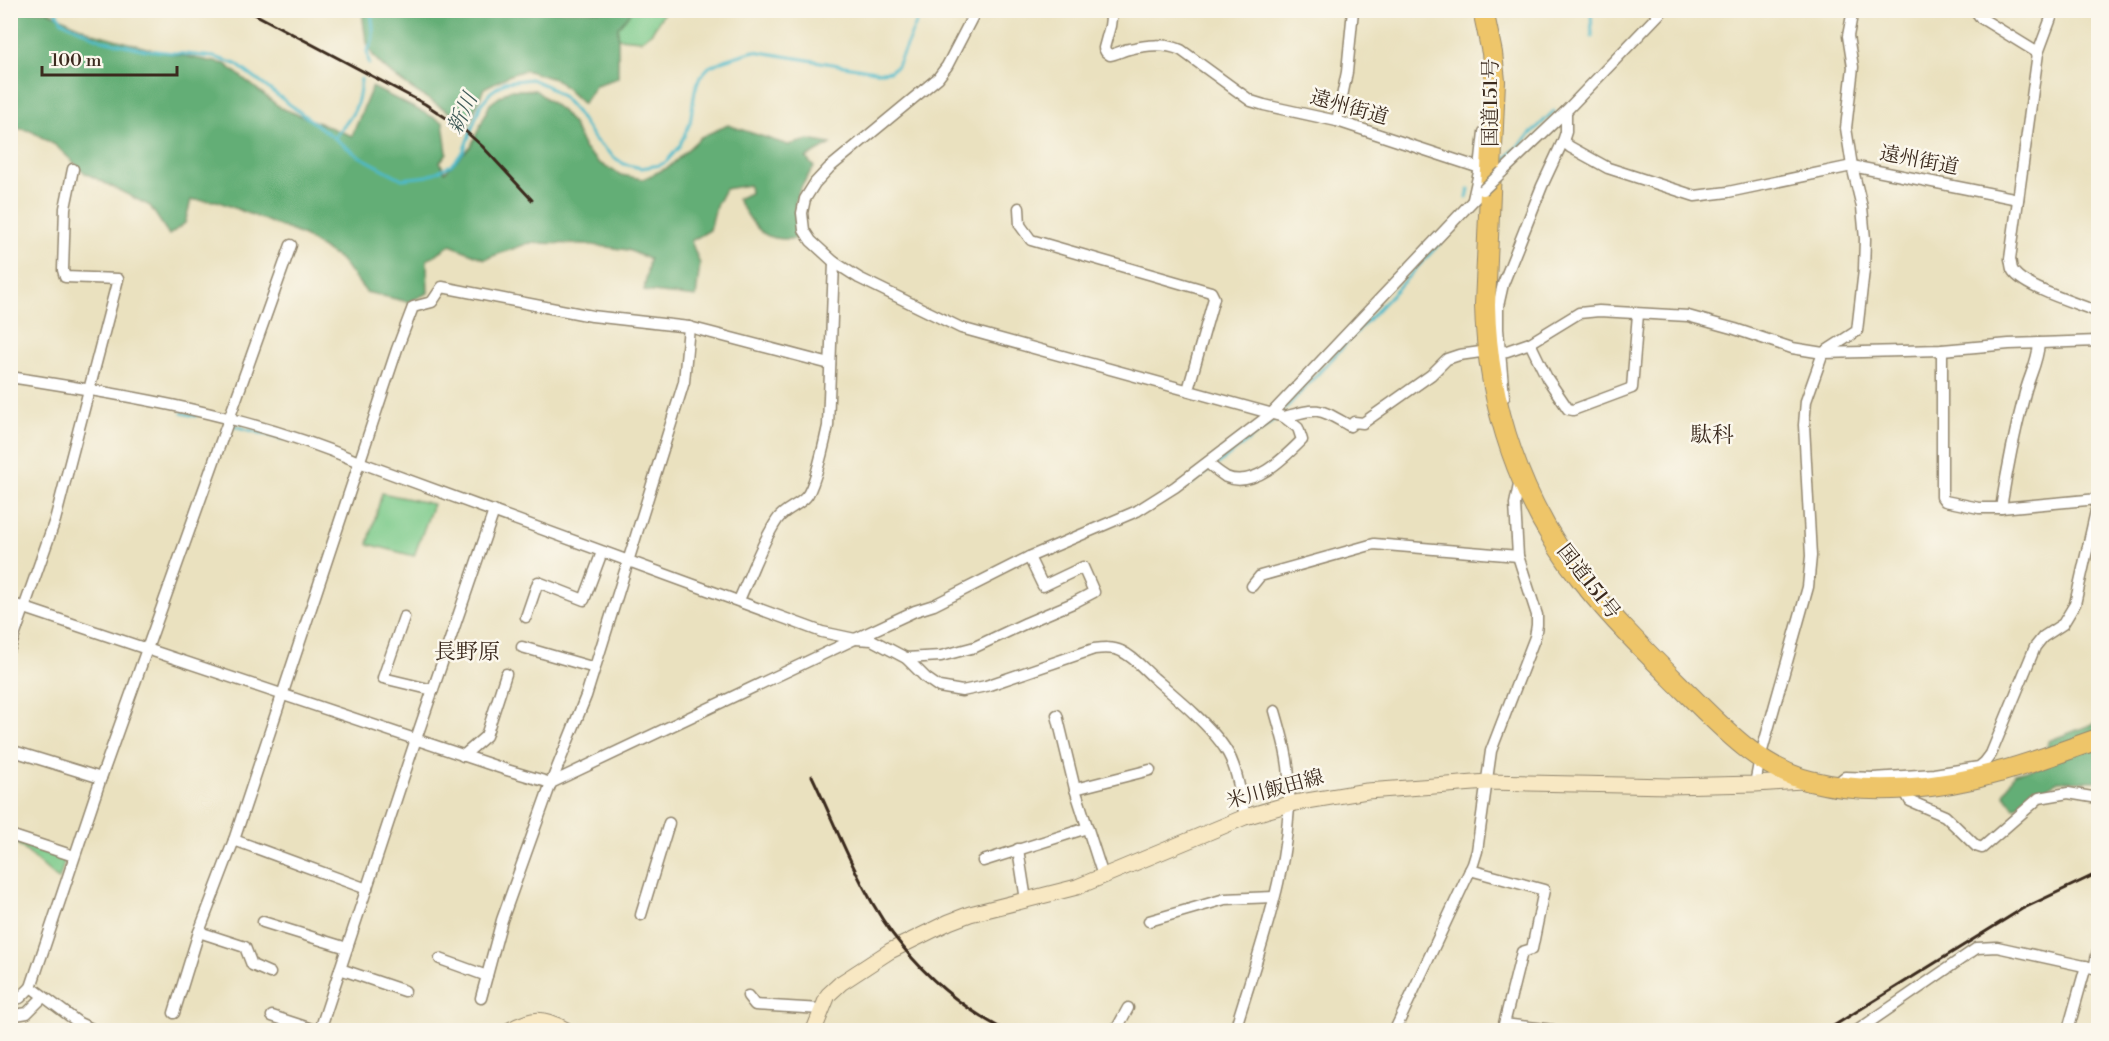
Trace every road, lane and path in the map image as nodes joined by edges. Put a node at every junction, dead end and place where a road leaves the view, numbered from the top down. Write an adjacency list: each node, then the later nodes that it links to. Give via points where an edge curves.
1 (976, 10): 21 (street, via 938,78 829,168 805,199 804,230)
2 (1112, 10): 12 (street, 遠州街道, via 1104,48 1110,55 1127,49 1171,46 1251,101)
3 (1353, 10): 12 (street)
4 (1484, 10): 10 (highway, 国道151号, via 1492,53)
5 (1663, 10): 11 (street)
6 (1853, 10): 14 (street, via 1848,36 1853,68 1846,128)
7 (1975, 10): 9 (street, via 1981,18)
8 (2054, 10): 9 (street)
9 (2038, 53): 17 (street)
10 (1495, 109): 15 (street, via 1486,111); 29 (highway, 国道151号, via 1485,264 1485,325)
11 (1566, 111): 13 (street); 18 (street, bridge)
12 (1337, 121): 15 (street, 遠州街道)
13 (1563, 141): 14 (street, 遠州街道, via 1608,168 1695,196); 29 (street, via 1503,284)
14 (1852, 166): 17 (street, 遠州街道); 30 (street, via 1865,240 1857,332)
15 (1480, 168): 18 (street)
16 (73, 169): 33 (street, via 65,208 65,277 118,279)
17 (2018, 199): 22 (street, via 2012,270 2040,289)
18 (1473, 200): 35 (street)
19 (1019, 208): 34 (street, via 1020,225 1031,240 1211,292 1214,298)
20 (291, 245): 37 (street)
21 (834, 262): 31 (street); 34 (street, via 961,328)
22 (2098, 312)
23 (1638, 314): 26 (street, via 1579,313); 26 (street, via 1632,388 1573,410 1547,378); 30 (street, via 1688,316 1792,348)
24 (689, 327): 31 (street); 38 (street, via 592,316 442,287 432,302 413,307); 47 (street, via 684,382)
25 (2098, 341): 27 (street)
26 (1530, 343): 29 (street)
27 (2039, 343): 28 (street); 42 (street, via 2038,360 2027,384 2011,447)
28 (1942, 350): 30 (street); 42 (street, via 1942,497 1979,508)
29 (1492, 352): 36 (street, via 1448,359 1363,423 1350,426 1313,409); 40 (highway, 国道151号, via 1500,414)
30 (1823, 353): 69 (street, via 1806,401 1804,425 1811,556 1808,587)
31 (830, 364): 49 (street, via 828,426 809,494 776,521)
32 (10, 377): 33 (street)
33 (90, 389): 37 (street); 51 (street, via 55,520)
34 (1188, 390): 35 (street)
35 (1271, 414): 36 (street); 39 (street)
36 (1284, 417): 39 (street, via 1298,428 1302,440 1276,465 1245,480 1227,477)
37 (229, 419): 38 (street, via 324,447); 57 (street)
38 (359, 462): 43 (street); 62 (street)
39 (1208, 463): 46 (street, via 1137,511)
40 (1521, 476): 45 (street, via 1515,504); 69 (highway, 国道151号, via 1560,550 1608,612 1726,732)
41 (2098, 500): 42 (street); 76 (street, via 2075,604 2063,624 2035,647 1985,762 1979,767 1934,774 1845,777)
42 (2001, 508)
43 (494, 511): 44 (street); 61 (street)
44 (602, 552): 47 (street); 52 (street, via 584,600 538,582)
45 (1518, 556): 48 (street, via 1374,544 1260,576); 73 (street, via 1537,625 1491,751)
46 (1029, 557): 54 (street); 58 (street, via 1043,586 1083,567 1094,592 975,647 941,656)
47 (629, 561): 49 (street); 59 (street)
48 (1252, 586)
49 (739, 600): 54 (street, via 822,632)
50 (10, 603): 51 (street)
51 (24, 608): 56 (street); 57 (street)
52 (526, 617)
53 (404, 618): 61 (street, via 383,678)
54 (855, 639): 58 (street, via 872,640); 74 (street)
55 (522, 647): 59 (street)
56 (10, 648)
57 (147, 649): 62 (street); 71 (street)
58 (906, 658): 81 (street, via 939,687 962,691 1094,649 1121,651 1173,695 1227,751)
59 (595, 668): 74 (street)
60 (506, 674): 68 (street, via 486,736)
61 (433, 690): 65 (street)
62 (282, 694): 65 (street); 85 (street)
63 (1275, 711): 80 (street, via 1287,764)
64 (1056, 716): 78 (street)
65 (416, 739): 68 (street); 91 (street)
66 (2098, 739): 77 (highway, 国道151号, via 2001,772)
67 (10, 750): 71 (street)
68 (463, 756): 74 (street)
69 (1760, 758): 72 (highway, 国道151号); 75 (street)
70 (1150, 770): 78 (street)
71 (101, 778): 87 (street)
72 (1808, 780): 75 (main road, 米川飯田線); 76 (highway, 国道151号)
73 (1488, 782): 75 (main road, 米川飯田線); 80 (main road, 米川飯田線, via 1367,791); 89 (street, via 1477,851)
74 (551, 783): 104 (street, via 502,920)
75 (1755, 784)
76 (1834, 786): 77 (highway, 国道151号)
77 (1903, 788): 79 (street, via 1911,801 1945,816 1982,848 2039,798 2068,793)
78 (1076, 789): 83 (street)
79 (2098, 798)
80 (1289, 804): 81 (main road, 米川飯田線); 92 (street, via 1287,837)
81 (1245, 817): 90 (main road, 米川飯田線)
82 (669, 823): 94 (street)
83 (1087, 828): 86 (street); 90 (street)
84 (10, 835): 87 (street)
85 (234, 840): 91 (street); 97 (street)
86 (1018, 849): 88 (street); 93 (street)
87 (74, 856): 105 (street)
88 (983, 861)
89 (1470, 870): 124 (street); 125 (street, via 1544,890 1532,949 1522,952 1504,1024)
90 (1103, 876): 93 (main road, 米川飯田線)
91 (367, 889): 98 (street)
92 (1274, 897): 95 (street, via 1226,899); 123 (street)
93 (1026, 900): 112 (main road, 米川飯田線, via 970,914 900,945 841,983)
94 (641, 915)
95 (1149, 921)
96 (263, 922): 98 (street)
97 (199, 932): 103 (street, via 245,947 252,965); 113 (street)
98 (347, 948): 102 (street)
99 (2098, 951): 101 (street)
100 (440, 959): 104 (street)
101 (2093, 967): 126 (street, via 1997,947 1977,948); 127 (street)
102 (340, 969): 107 (street); 118 (street)
103 (270, 973)
104 (487, 976): 110 (street)
105 (31, 987): 106 (street, via 20,998); 109 (street)
106 (10, 990)
107 (405, 991)
108 (748, 996): 112 (street, via 755,1005)
109 (43, 997): 114 (street, via 27,1013); 116 (street)
110 (481, 998)
111 (1128, 1008): 122 (street)
112 (821, 1009): 121 (main road, 米川飯田線)
113 (174, 1013)
114 (10, 1016)
115 (272, 1016): 117 (street)
116 (94, 1030)
117 (315, 1030)
118 (320, 1030)
119 (510, 1030): 120 (main road, via 532,1020 546,1020)
120 (566, 1030)
121 (814, 1030)
122 (1116, 1030)
123 (1235, 1030)
124 (1395, 1030)
125 (1553, 1030)
126 (1858, 1030)
127 (2068, 1030)

